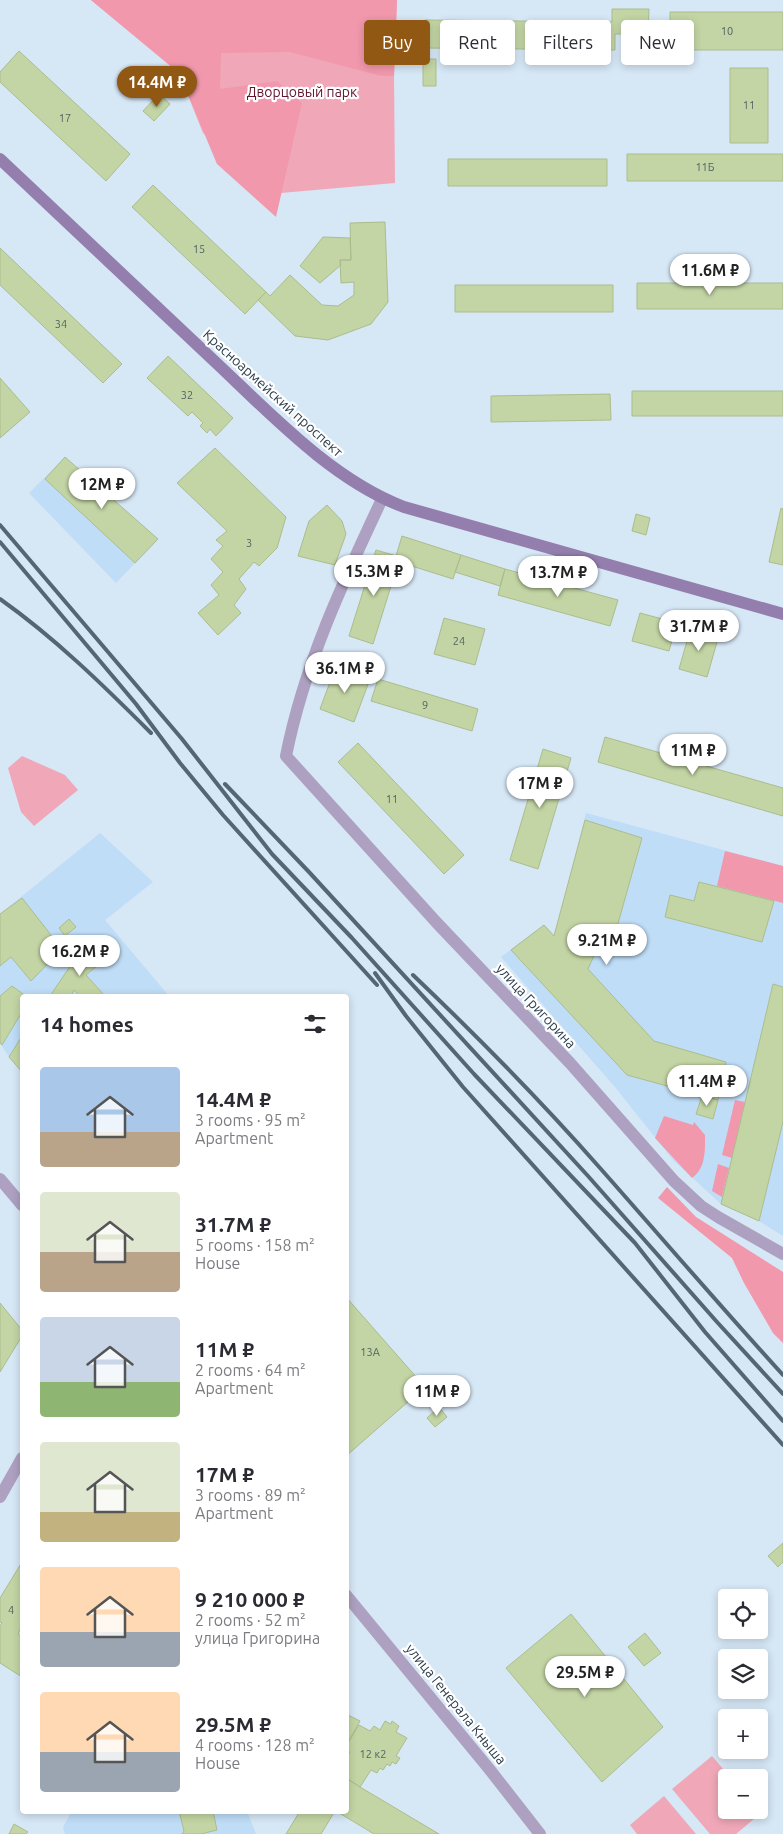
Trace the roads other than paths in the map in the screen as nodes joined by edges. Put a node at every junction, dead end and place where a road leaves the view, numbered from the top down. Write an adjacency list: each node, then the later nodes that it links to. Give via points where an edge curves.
1 (0, 159): 2 (main road, Красноармейский проспект, via 263,407 332,468)
2 (382, 499): 3 (main road, Красноармейский проспект); 6 (street, улица Григорина, via 312,658 292,723 286,756 570,1063 674,1181 718,1218)
3 (783, 614)
4 (0, 1178): 5 (street)
5 (20, 1203)
6 (783, 1254)
7 (20, 1462): 8 (street)
8 (0, 1497)
9 (349, 1599): 10 (street, улица Генерала Кныша)
10 (540, 1834)

